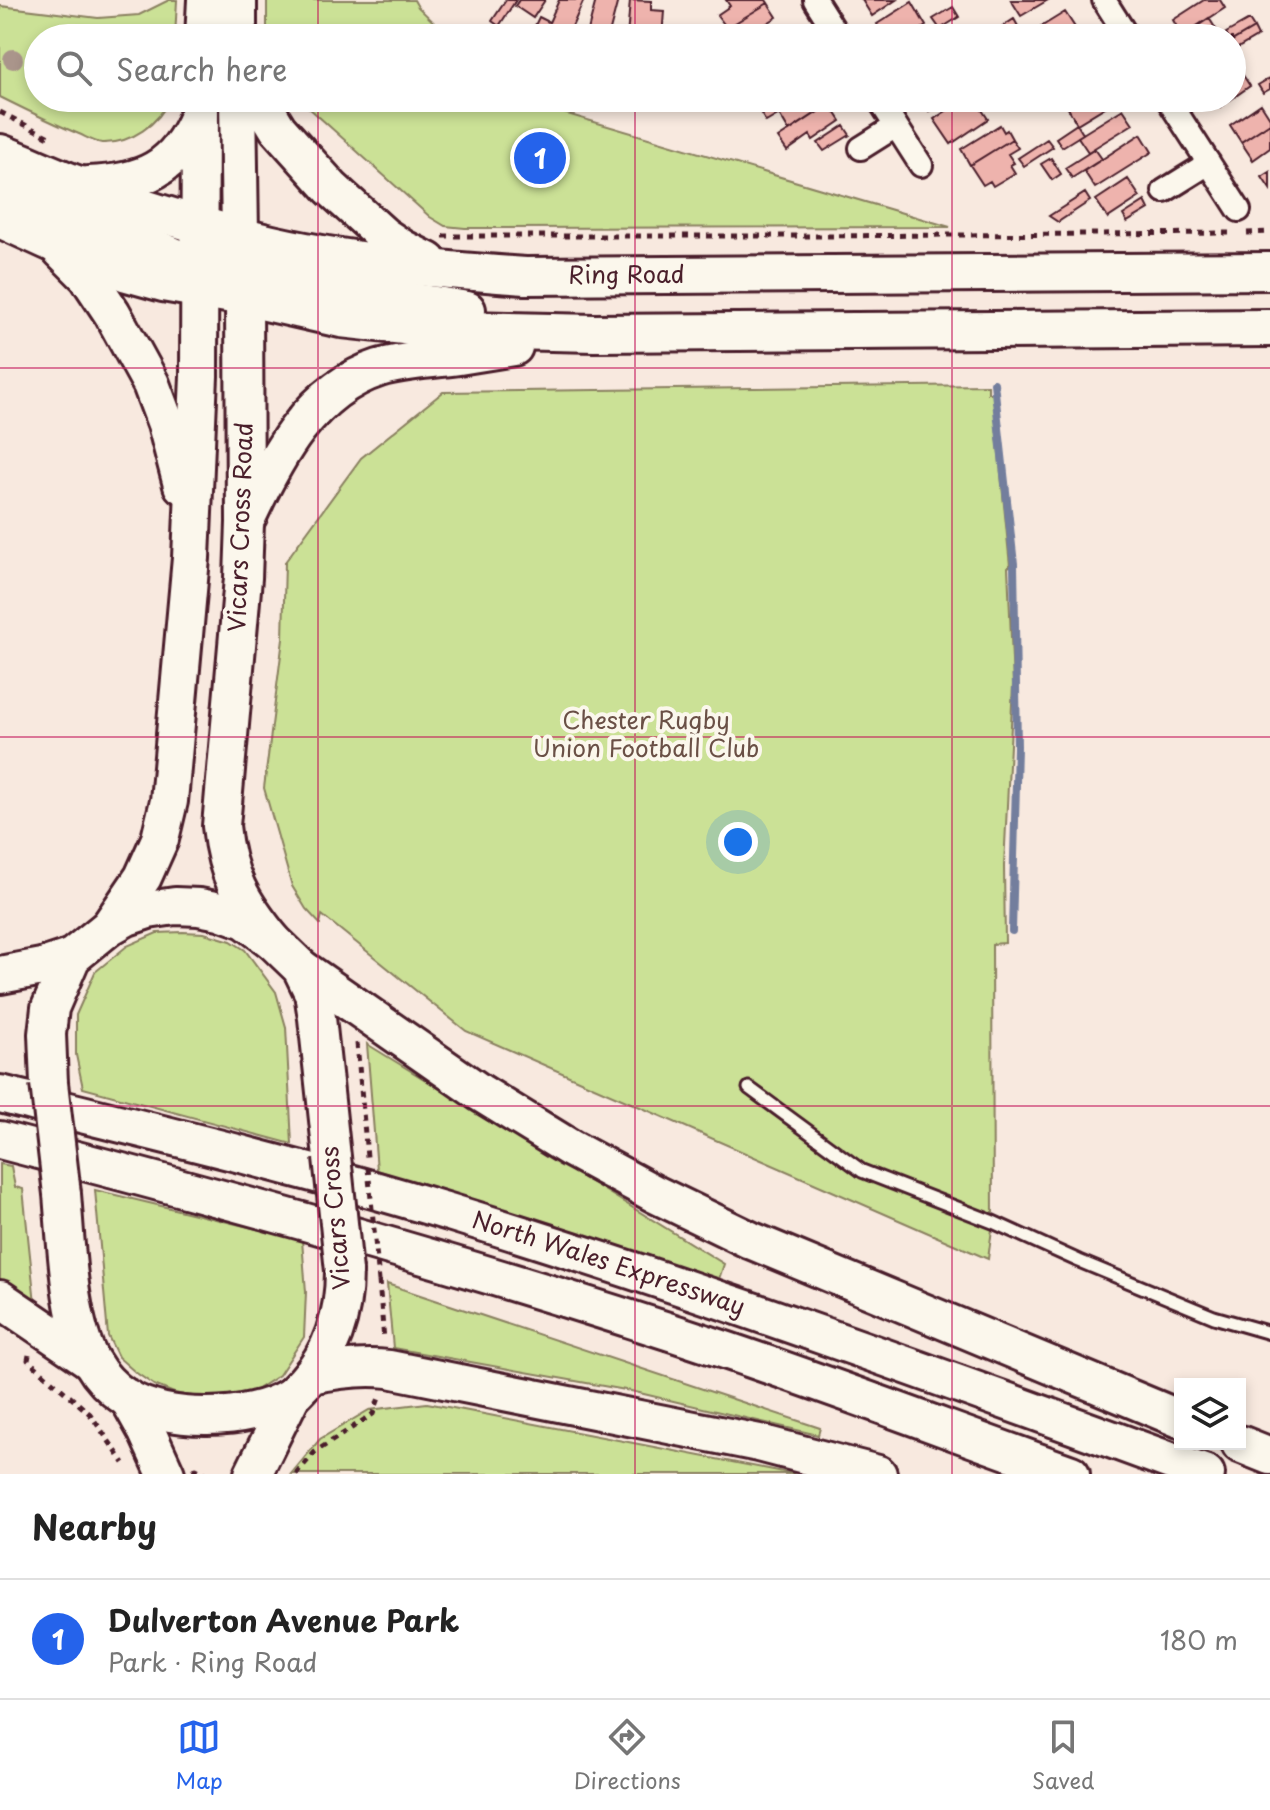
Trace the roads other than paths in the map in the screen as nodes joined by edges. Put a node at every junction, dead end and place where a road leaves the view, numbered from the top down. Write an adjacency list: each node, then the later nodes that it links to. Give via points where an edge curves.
1 (206, 0): 4 (highway)
2 (815, 0): 5 (street)
3 (1104, 0): 6 (street)
4 (205, 24)
5 (830, 24)
6 (1119, 24)
7 (198, 112): 19 (highway, via 180,149 152,171 112,184)
8 (200, 112): 23 (highway, Vicars Cross Road)
9 (238, 112): 25 (highway, Vicars Cross Road)
10 (268, 112): 26 (highway, via 331,188 384,236 402,248)
11 (887, 112): 13 (street)
12 (1176, 112): 16 (street)
13 (896, 126): 14 (street); 17 (street)
14 (861, 148)
15 (0, 153): 19 (highway)
16 (1209, 163): 20 (street); 21 (street)
17 (921, 165)
18 (0, 183): 28 (highway)
19 (78, 185): 23 (highway)
20 (1164, 191)
21 (1239, 210)
22 (0, 219): 24 (highway)
23 (199, 225): 25 (highway, via 212,240); 28 (highway, Vicars Cross Road)
24 (57, 245): 28 (highway, via 163,283); 33 (highway, via 88,277 151,384 177,460)
25 (241, 248): 26 (highway, Ring Road, via 345,258); 29 (highway, Vicars Cross Road); 31 (highway, via 266,269 320,286)
26 (444, 253): 27 (highway, Ring Road, via 525,276)
27 (1270, 271)
28 (200, 279): 29 (highway); 33 (highway, Vicars Cross Road)
29 (244, 297): 31 (highway, via 360,322); 32 (highway, Vicars Cross Road)
30 (1270, 328): 31 (highway)
31 (594, 333): 32 (highway, via 404,362 358,377 302,422)
32 (245, 523): 35 (highway, Vicars Cross Road, via 221,826 223,851 237,890)
33 (191, 558): 34 (highway, Vicars Cross Road, via 169,801 143,877)
34 (109, 927): 35 (highway, Vicars Cross, via 148,910 199,907 245,920); 36 (highway, Vicars Cross)
35 (273, 941): 37 (highway, Vicars Cross)
36 (72, 957): 38 (highway); 44 (highway, Vicars Cross, bridge, via 50,1008 49,1083 72,1298)
37 (301, 968): 45 (highway, Vicars Cross, bridge, via 317,1018 344,1271 338,1323 327,1352); 47 (highway, via 479,1092 655,1194 750,1240)
38 (0, 975)
39 (749, 1088): 43 (lane, via 862,1171 1214,1317)
40 (0, 1094): 54 (highway, North Wales Expressway, via 210,1145 448,1212 741,1306)
41 (0, 1140): 53 (highway, North Wales Expressway, via 445,1262 724,1350)
42 (0, 1299): 44 (highway)
43 (1270, 1333)
44 (90, 1360): 46 (highway, Vicars Cross, via 107,1383)
45 (302, 1385): 46 (highway, Vicars Cross, via 268,1406 214,1416 158,1410); 51 (highway); 52 (highway, via 338,1369 419,1374 759,1443)
46 (128, 1398): 50 (highway)
47 (1174, 1417)
48 (1246, 1446): 49 (highway)
49 (1270, 1456)
50 (166, 1474)
51 (253, 1474)
52 (878, 1474)
53 (1071, 1474)
54 (1206, 1474)

